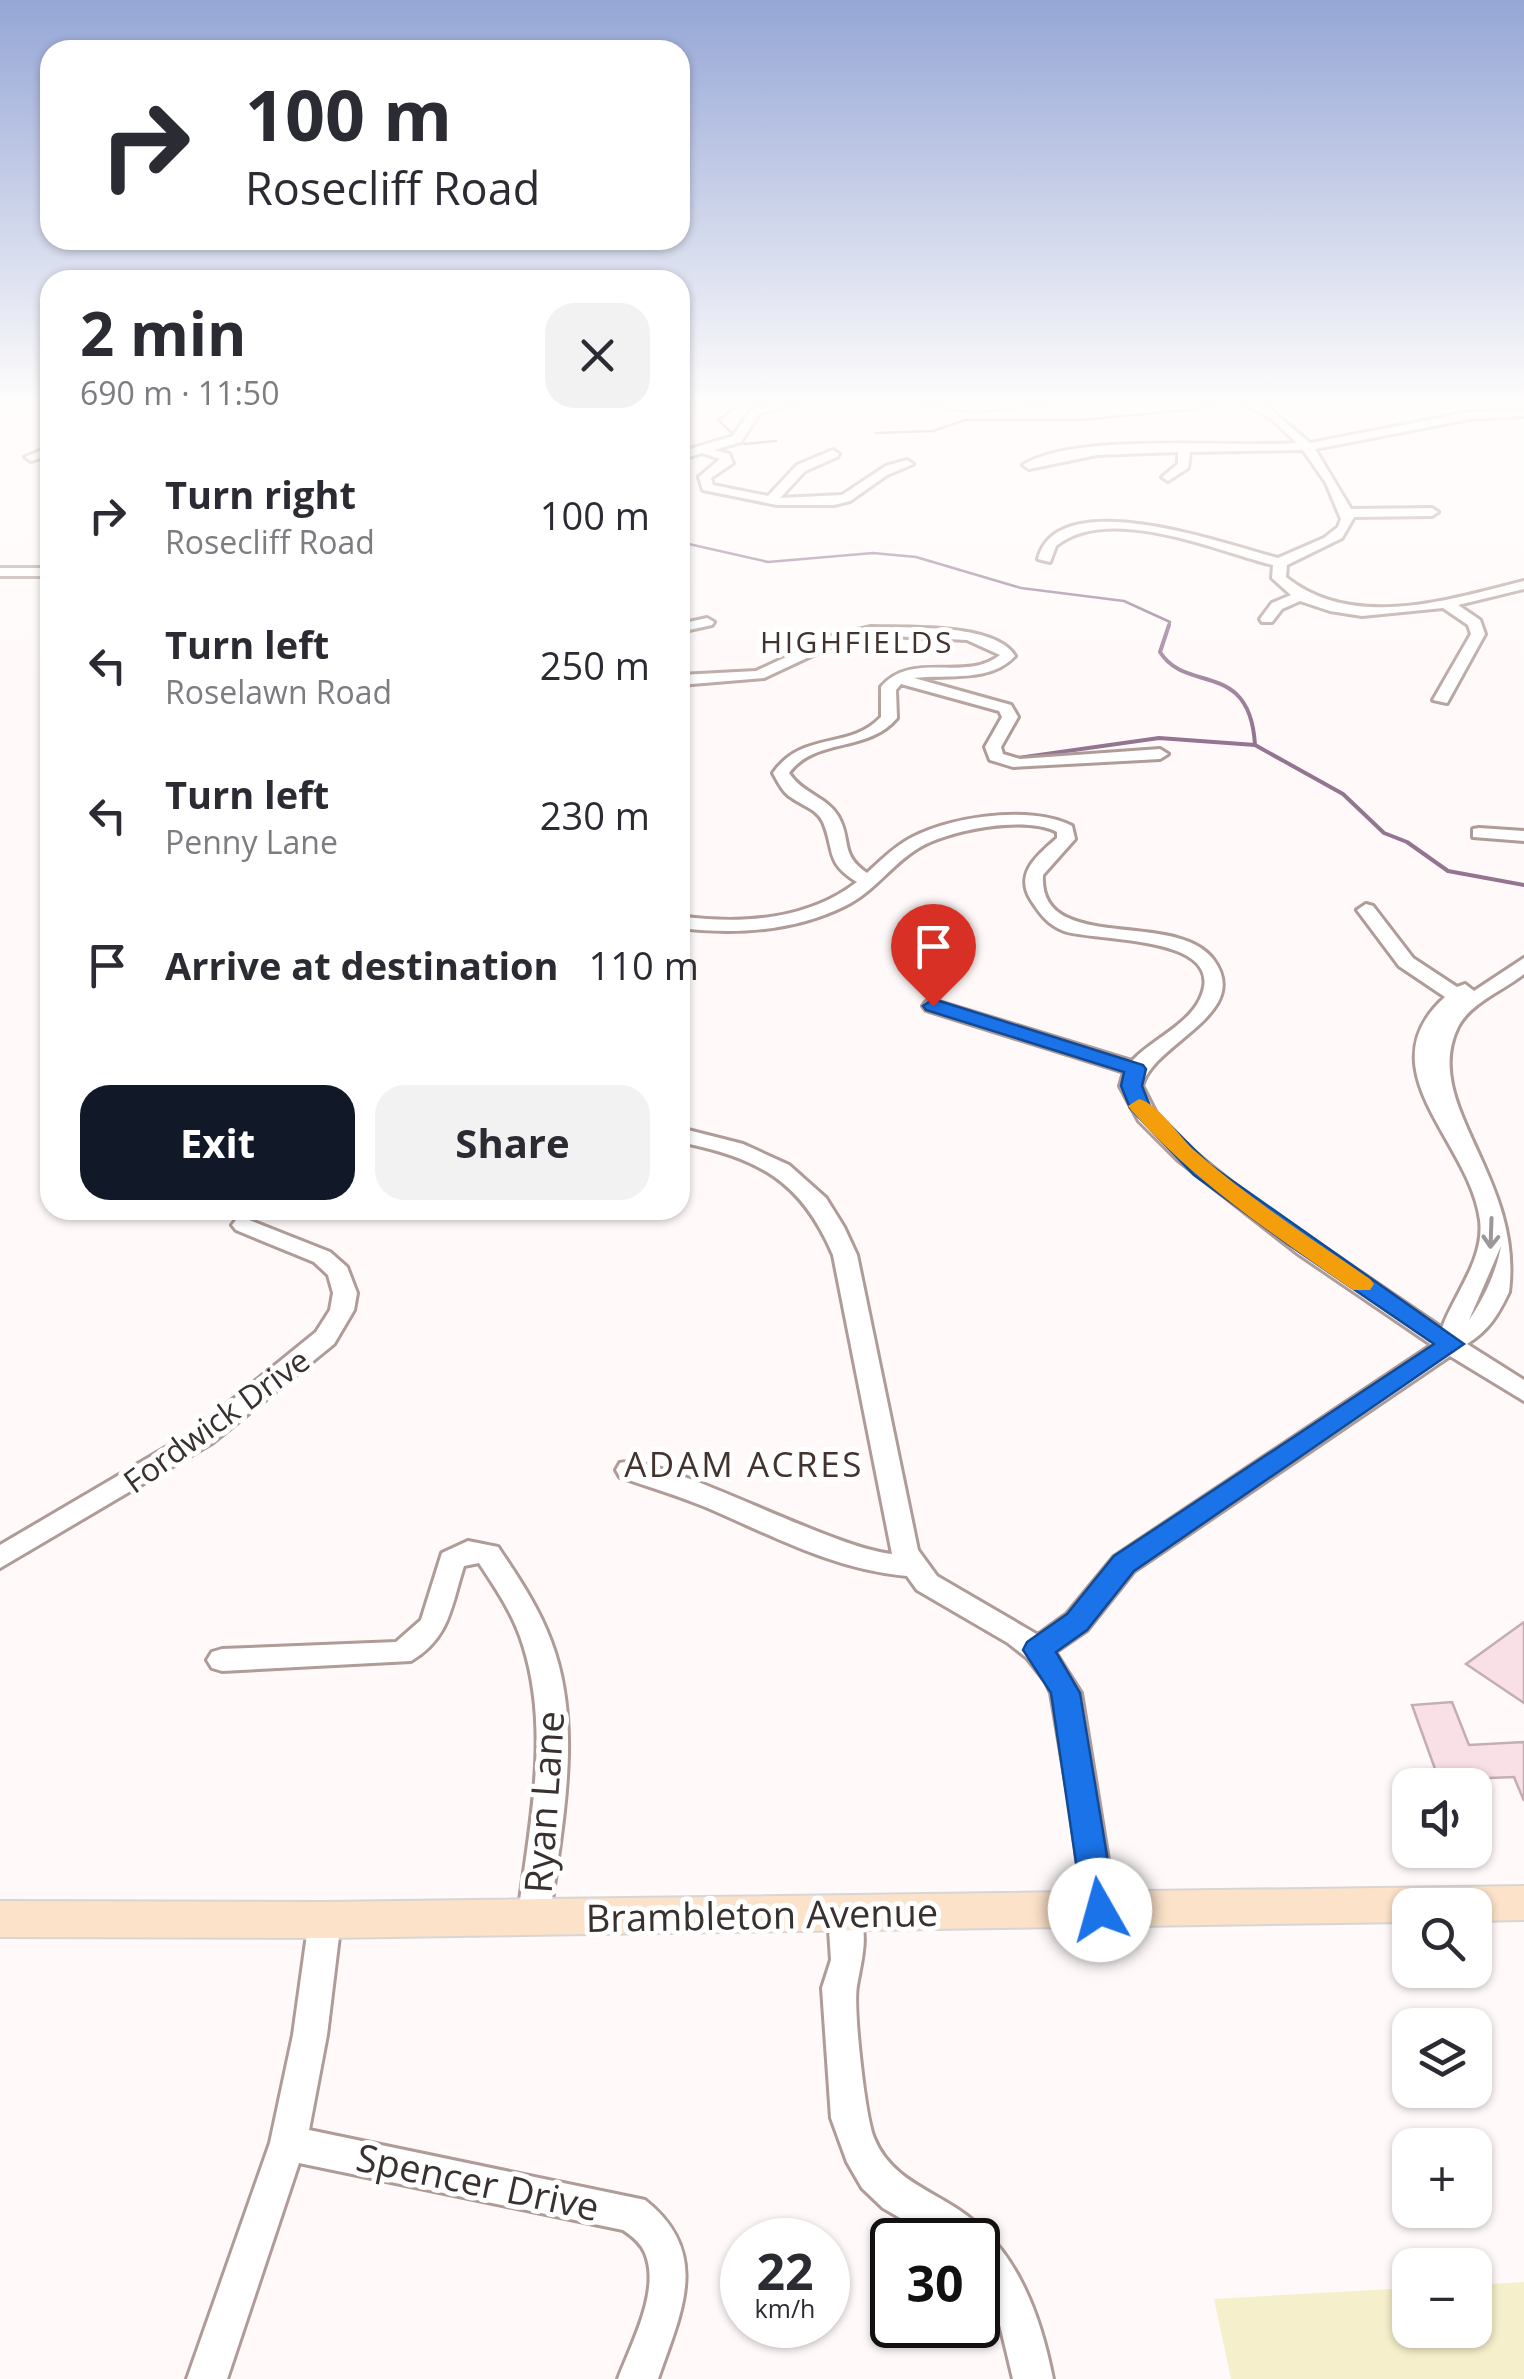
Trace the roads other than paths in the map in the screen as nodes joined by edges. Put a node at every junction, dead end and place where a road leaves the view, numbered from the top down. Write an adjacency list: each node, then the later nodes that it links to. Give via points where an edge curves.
1 (1432, 512): 2 (street)
2 (1346, 513): 4 (street, via 1341,534)
3 (1045, 559): 4 (street, via 1052,542 1070,532 1132,526 1171,530)
4 (1280, 563): 8 (street, via 1279,578)
5 (0, 572): 6 (street)
6 (40, 572)
7 (1524, 585): 9 (street)
8 (1302, 595): 9 (street, via 1373,611); 10 (street, via 1277,606)
9 (1448, 605): 15 (street, via 1469,617 1478,634)
10 (1267, 619)
11 (707, 622): 12 (street)
12 (690, 626)
13 (690, 679): 14 (street, via 759,675 836,639 871,631 969,636 997,644 1008,656 989,668)
14 (902, 679): 16 (street, via 1006,708 1008,726 993,747 1002,761); 19 (street, via 889,687 888,718 878,731 797,756 781,773 794,793 825,810 841,862)
15 (1441, 700)
16 (1160, 754)
17 (1479, 833): 18 (street)
18 (1524, 836)
19 (870, 882): 21 (street, via 801,915); 25 (street, via 929,837 1030,819 1063,826 1066,839 1033,878 1047,912 1074,927 1174,943 1196,953 1211,974 1202,1012)
20 (1366, 910): 23 (street, via 1406,962)
21 (690, 922)
22 (1524, 961): 23 (street)
23 (1462, 1000): 28 (street, via 1444,1035 1440,1066 1505,1188 1514,1235 1506,1276 1480,1324)
24 (933, 1006): 25 (street)
25 (1135, 1069): 28 (street, via 1131,1086 1140,1108 1202,1170)
26 (690, 1137): 32 (street, via 732,1144 776,1164 830,1222 844,1255)
27 (244, 1225): 31 (street, Fordwick Drive, via 322,1257 339,1272 342,1310 326,1338 203,1437)
28 (1451, 1344): 29 (street); 33 (street, via 1124,1564 1077,1622)
29 (1524, 1392)
30 (629, 1470): 32 (street, via 842,1556)
31 (0, 1558)
32 (912, 1566): 33 (street, via 943,1595)
33 (1037, 1650): 36 (street, via 1066,1693)
34 (222, 1660): 38 (street, Ryan Lane, via 402,1653 436,1622 452,1560 468,1551 488,1554 533,1626 550,1687 553,1768)
35 (1524, 1903): 36 (main road, Brambleton Avenue)
36 (1100, 1910): 37 (main road, Brambleton Avenue)
37 (844, 1914): 38 (main road, Brambleton Avenue); 42 (street, via 848,1960 840,1988 849,2118 875,2174)
38 (534, 1916): 40 (main road, Brambleton Avenue)
39 (0, 1919): 40 (main road, Brambleton Avenue)
40 (325, 1920): 41 (street)
41 (288, 2143): 44 (street); 45 (street, Spencer Drive, via 632,2214 660,2236 670,2272)
42 (937, 2218)
43 (1000, 2281): 46 (street, via 1024,2328)
44 (207, 2379)
45 (638, 2379)
46 (1033, 2379)

